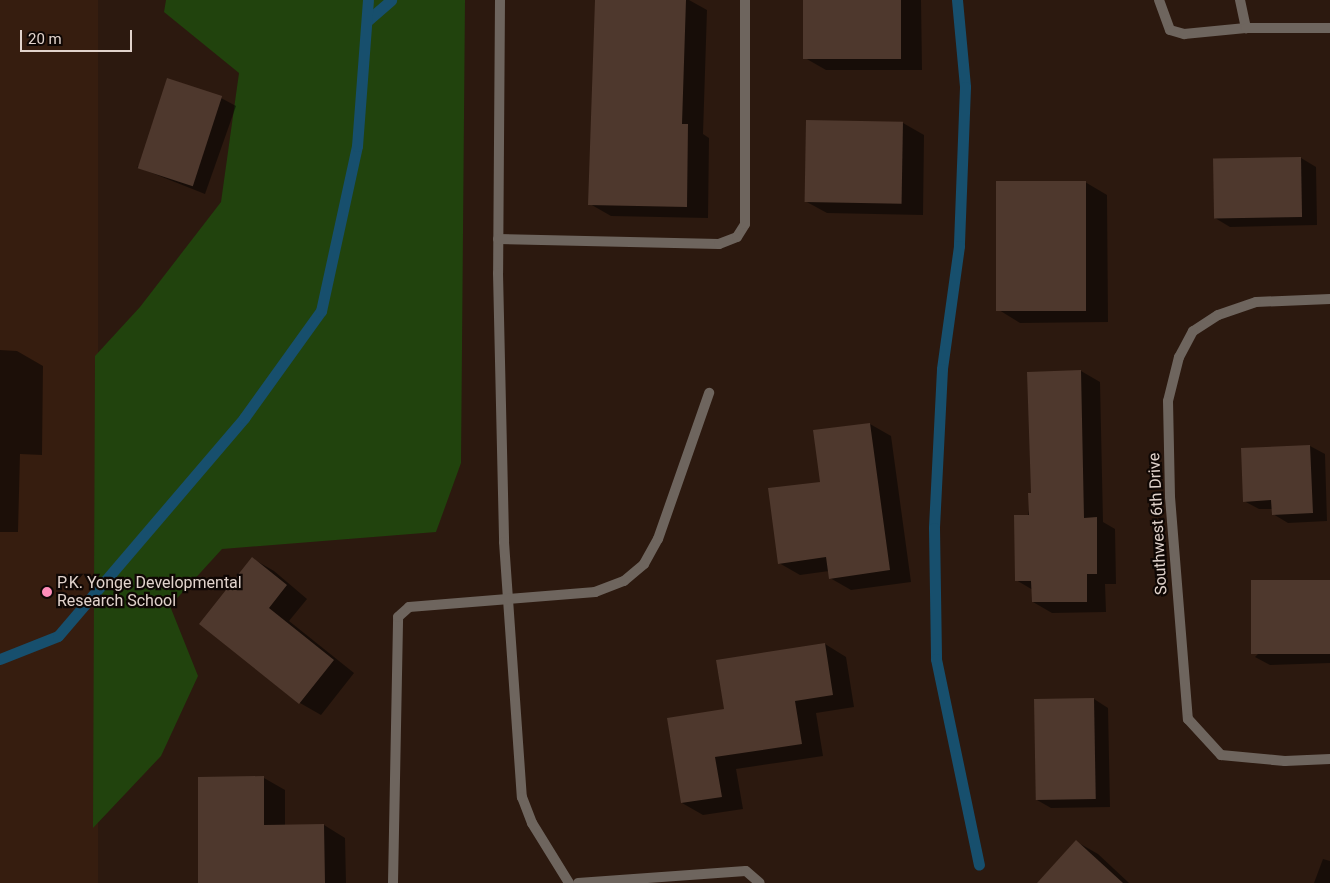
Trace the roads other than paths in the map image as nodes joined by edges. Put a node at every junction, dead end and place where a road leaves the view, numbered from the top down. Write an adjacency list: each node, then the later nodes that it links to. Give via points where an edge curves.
1 (500, 0): 7 (street)
2 (744, 0): 7 (street, via 745,224 737,237 719,244)
3 (1159, 0): 5 (street, via 1170,30 1184,34)
4 (1240, 0): 5 (street)
5 (1246, 28): 6 (street)
6 (1330, 28)
7 (498, 239): 10 (street)
8 (1330, 299): 11 (street, Southwest 6th Drive, via 1256,302 1218,315 1193,331 1179,357 1168,401 1171,506 1188,720 1221,755 1285,761)
9 (709, 393): 10 (street, via 658,538 644,564 624,581 595,592)
10 (508, 601): 12 (street, via 409,607 398,617); 13 (street, via 522,797 532,824)
11 (1330, 759)
12 (393, 883)
13 (569, 883)
14 (578, 883): 15 (street, via 746,871)
15 (760, 883)

